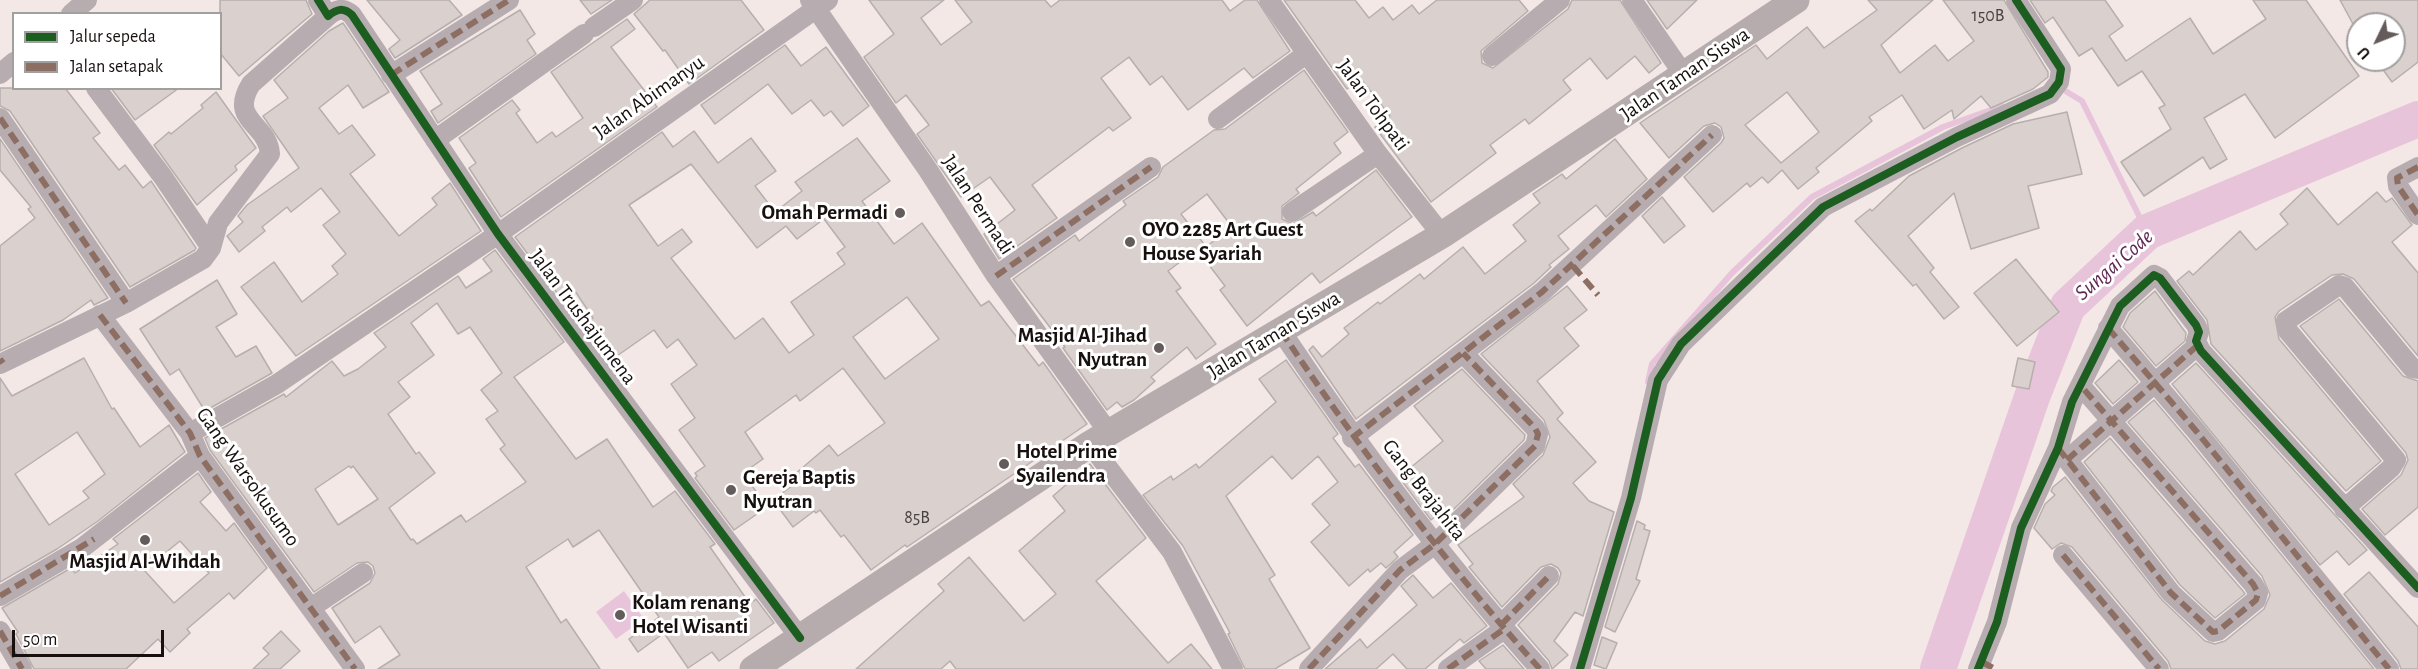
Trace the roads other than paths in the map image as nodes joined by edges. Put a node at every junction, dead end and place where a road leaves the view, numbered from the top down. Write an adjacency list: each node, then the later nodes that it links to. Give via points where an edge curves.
1 (87, 0): 11 (street)
2 (509, 0): 16 (street)
3 (633, 0): 22 (street)
4 (1269, 0): 12 (street, Jalan Tohpati)
5 (1560, 0): 13 (street)
6 (1632, 0): 17 (street)
7 (1796, 0): 17 (main road, Jalan Taman Siswa)
8 (2016, 0): 67 (street, via 2061,69 2059,82 2050,94 1823,207 1681,344 1658,380 1631,498)
9 (818, 3): 28 (street, Jalan Abimanyu); 31 (street, Jalan Permadi)
10 (323, 8): 16 (street, Jalan Trushajumena, via 348,11); 30 (street, via 251,84 243,98 244,111 269,145 270,154 218,223)
11 (73, 12)
12 (1306, 54): 20 (street); 23 (street, Jalan Tohpati)
13 (1492, 56)
14 (12, 64): 15 (street)
15 (0, 74)
16 (391, 75): 22 (street, Jalan Trushajumena)
17 (1684, 75): 29 (main road, Jalan Taman Siswa)
18 (98, 90): 30 (street)
19 (0, 118): 32 (street)
20 (1218, 119)
21 (1712, 135): 37 (street, via 1573,266)
22 (435, 140): 28 (street, Jalan Trushajumena)
23 (1378, 154): 26 (street); 29 (street, Jalan Tohpati)
24 (1151, 167): 31 (street)
25 (2418, 168): 27 (street, via 2397,178 2398,186)
26 (1292, 212)
27 (2418, 215)
28 (498, 234): 43 (street, Jalan Abimanyu, via 277,384); 58 (street, Jalan Trushajumena)
29 (1442, 235): 35 (main road, Jalan Taman Siswa)
30 (211, 248): 32 (street, via 191,268)
31 (996, 276): 45 (street, Jalan Permadi)
32 (126, 303): 33 (street)
33 (100, 315): 38 (street); 43 (street, Gang Warsokusumo)
34 (2108, 328): 36 (street, via 2120,306 2154,275 2196,325); 40 (street); 41 (street)
35 (1281, 331): 44 (street, Gang Brajahita); 45 (main road, Jalan Taman Siswa)
36 (2198, 345): 40 (street); 48 (street)
37 (1464, 353): 44 (street); 49 (street, via 1538,434 1533,450)
38 (1, 362)
39 (2418, 369): 48 (street, via 2412,368 2345,287 2338,285 2286,321 2288,331 2396,460)
40 (2154, 383): 42 (street); 69 (street)
41 (2081, 386): 42 (street); 46 (street, via 2072,402)
42 (2111, 421): 46 (street); 46 (street, via 2258,593 2256,600 2218,632 2213,632 2171,593)
43 (190, 433): 47 (street, Gang Warsokusumo)
44 (1352, 438): 49 (street, Gang Brajahita)
45 (1100, 439): 58 (main road, Jalan Taman Siswa); 63 (street, Jalan Permadi, via 1172,552)
46 (2062, 454): 59 (street, via 2021,528)
47 (200, 456): 54 (street, via 82,548); 55 (street, Gang Warsokusumo)
48 (2344, 509): 53 (street)
49 (1436, 544): 56 (street, Gang Brajahita); 64 (street, via 1400,570)
50 (2063, 555): 68 (street)
51 (363, 573): 55 (street)
52 (1549, 576): 56 (street)
53 (2418, 588)
54 (0, 596)
55 (312, 607): 61 (street, Gang Warsokusumo)
56 (1502, 627): 65 (street); 66 (street, Gang Brajahita)
57 (0, 631): 60 (street)
58 (800, 638): 62 (main road, Jalan Taman Siswa)
59 (1985, 667)
60 (22, 669)
61 (355, 669)
62 (753, 669)
63 (1233, 669)
64 (1309, 669)
65 (1448, 669)
66 (1540, 669)
67 (1580, 669)
68 (2159, 669)
69 (2389, 669)

